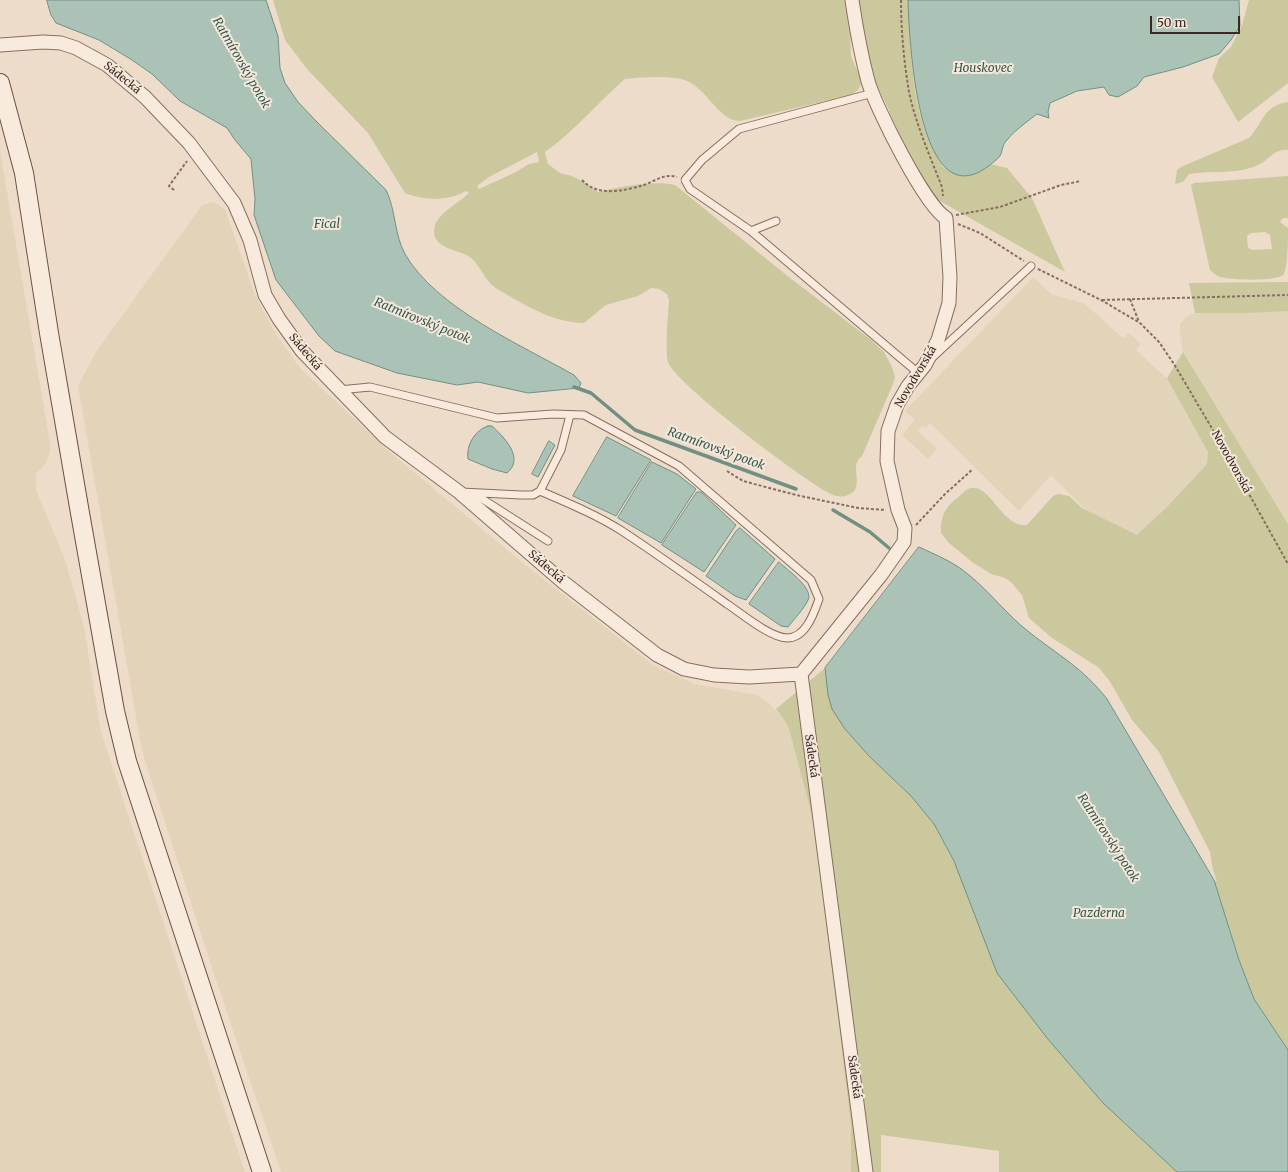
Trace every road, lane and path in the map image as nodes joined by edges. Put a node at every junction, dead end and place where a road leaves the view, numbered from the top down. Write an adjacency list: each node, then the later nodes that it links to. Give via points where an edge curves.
1 (852, 0): 5 (street, via 868,82)
2 (901, 0): 11 (path, via 909,92 942,187)
3 (0, 44): 6 (street, Sádecká, via 61,43 92,56 108,65 145,97)
4 (0, 83): 32 (main road, via 24,173 115,711 127,761)
5 (873, 93): 8 (lane, via 739,129 702,160); 11 (street, via 887,126 927,199)
6 (195, 150): 10 (path, via 169,186); 20 (street, Sádecká, via 234,203 250,240 265,295 279,319 302,351)
7 (582, 180): 8 (path, via 587,186 605,192 636,187 662,177 672,176)
8 (686, 180): 13 (lane, via 690,189)
9 (1081, 181): 11 (path, via 1000,207)
10 (174, 190)
11 (943, 216): 14 (path, Novodvorská, via 980,233); 19 (street, Novodvorská, via 950,277 949,303 938,340)
12 (776, 221): 13 (lane)
13 (751, 231): 19 (lane)
14 (1030, 266): 17 (path, Novodvorská); 19 (lane)
15 (1288, 295): 16 (path, Novodvorská)
16 (1130, 299): 17 (path, Novodvorská); 18 (path)
17 (1100, 300): 18 (path, Novodvorská)
18 (1140, 323): 30 (path, Novodvorská, via 1159,342 1174,364)
19 (921, 369): 27 (street, Novodvorská, via 898,405 888,431 887,460)
20 (339, 390): 21 (lane, via 370,387 496,418); 25 (street, Sádecká, via 385,436)
21 (570, 415): 24 (lane, via 561,450); 24 (lane, via 584,415 679,466 811,580 820,599 805,629 796,636 777,636 621,530)
22 (972, 469): 29 (path, via 916,524)
23 (727, 471): 27 (path, via 743,481 796,496 858,508)
24 (540, 491): 26 (lane, via 533,495)
25 (459, 492): 26 (lane); 31 (street, Sádecká, via 563,582 657,655 684,669 714,675 749,677)
26 (473, 493): 28 (lane)
27 (898, 510): 29 (street, Novodvorská, via 905,528)
28 (548, 541)
29 (904, 542): 31 (street, via 881,575)
30 (1288, 564)
31 (801, 674): 33 (street, Sádecká)
32 (262, 1172)
33 (866, 1172)

